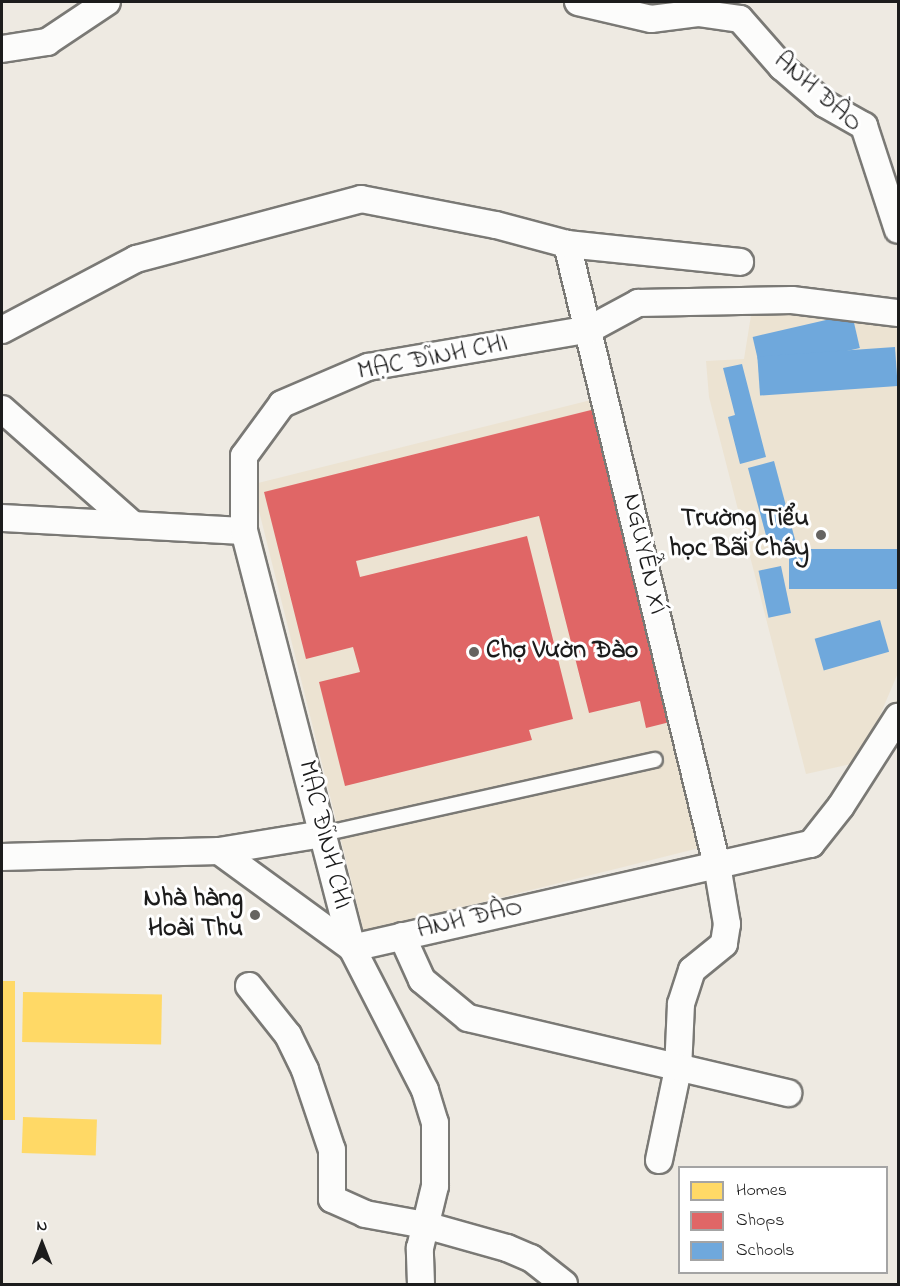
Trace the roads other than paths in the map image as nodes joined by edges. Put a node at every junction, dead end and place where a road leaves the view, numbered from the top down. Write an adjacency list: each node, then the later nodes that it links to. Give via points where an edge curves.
1 (107, 2): 3 (street, via 47,42)
2 (578, 2): 4 (street, ANH ĐÀO, via 651,19 698,13 740,19 782,67 825,104 864,126)
3 (2, 49)
4 (898, 230)
5 (567, 244): 6 (street); 8 (street, NGUYỄN XÍ); 9 (street, via 496,225 361,199 136,259)
6 (740, 262)
7 (898, 313): 8 (street, MẠC ĐĨNH CHI, via 792,300 638,303)
8 (590, 329): 13 (street, MẠC ĐĨNH CHI, via 368,367 282,404 244,456); 19 (street, NGUYỄN XÍ)
9 (2, 330)
10 (2, 409): 12 (street)
11 (2, 518): 12 (street)
12 (132, 524): 13 (street)
13 (244, 531): 16 (street, MẠC ĐĨNH CHI)
14 (898, 717): 19 (street, ANH ĐÀO, via 841,806 811,844)
15 (655, 760): 16 (lane)
16 (323, 834): 17 (street); 21 (street, MẠC ĐĨNH CHI)
17 (219, 851): 18 (street); 21 (street)
18 (2, 857)
19 (717, 865): 20 (street, ANH ĐÀO); 23 (street, NGUYỄN XÍ, via 727,924 724,944 692,970 681,1004)
20 (402, 936): 21 (street, ANH ĐÀO); 23 (street, via 422,980 468,1018 568,1038)
21 (352, 948): 26 (street, via 425,1090 435,1123 435,1186)
22 (249, 986): 26 (street, via 288,1035 305,1070 332,1150 332,1199 365,1214)
23 (678, 1069): 24 (street); 25 (street, NGUYỄN XÍ)
24 (788, 1094)
25 (659, 1160)
26 (425, 1225): 27 (street, via 420,1248); 28 (street, via 531,1258)
27 (421, 1284)
28 (564, 1284)

